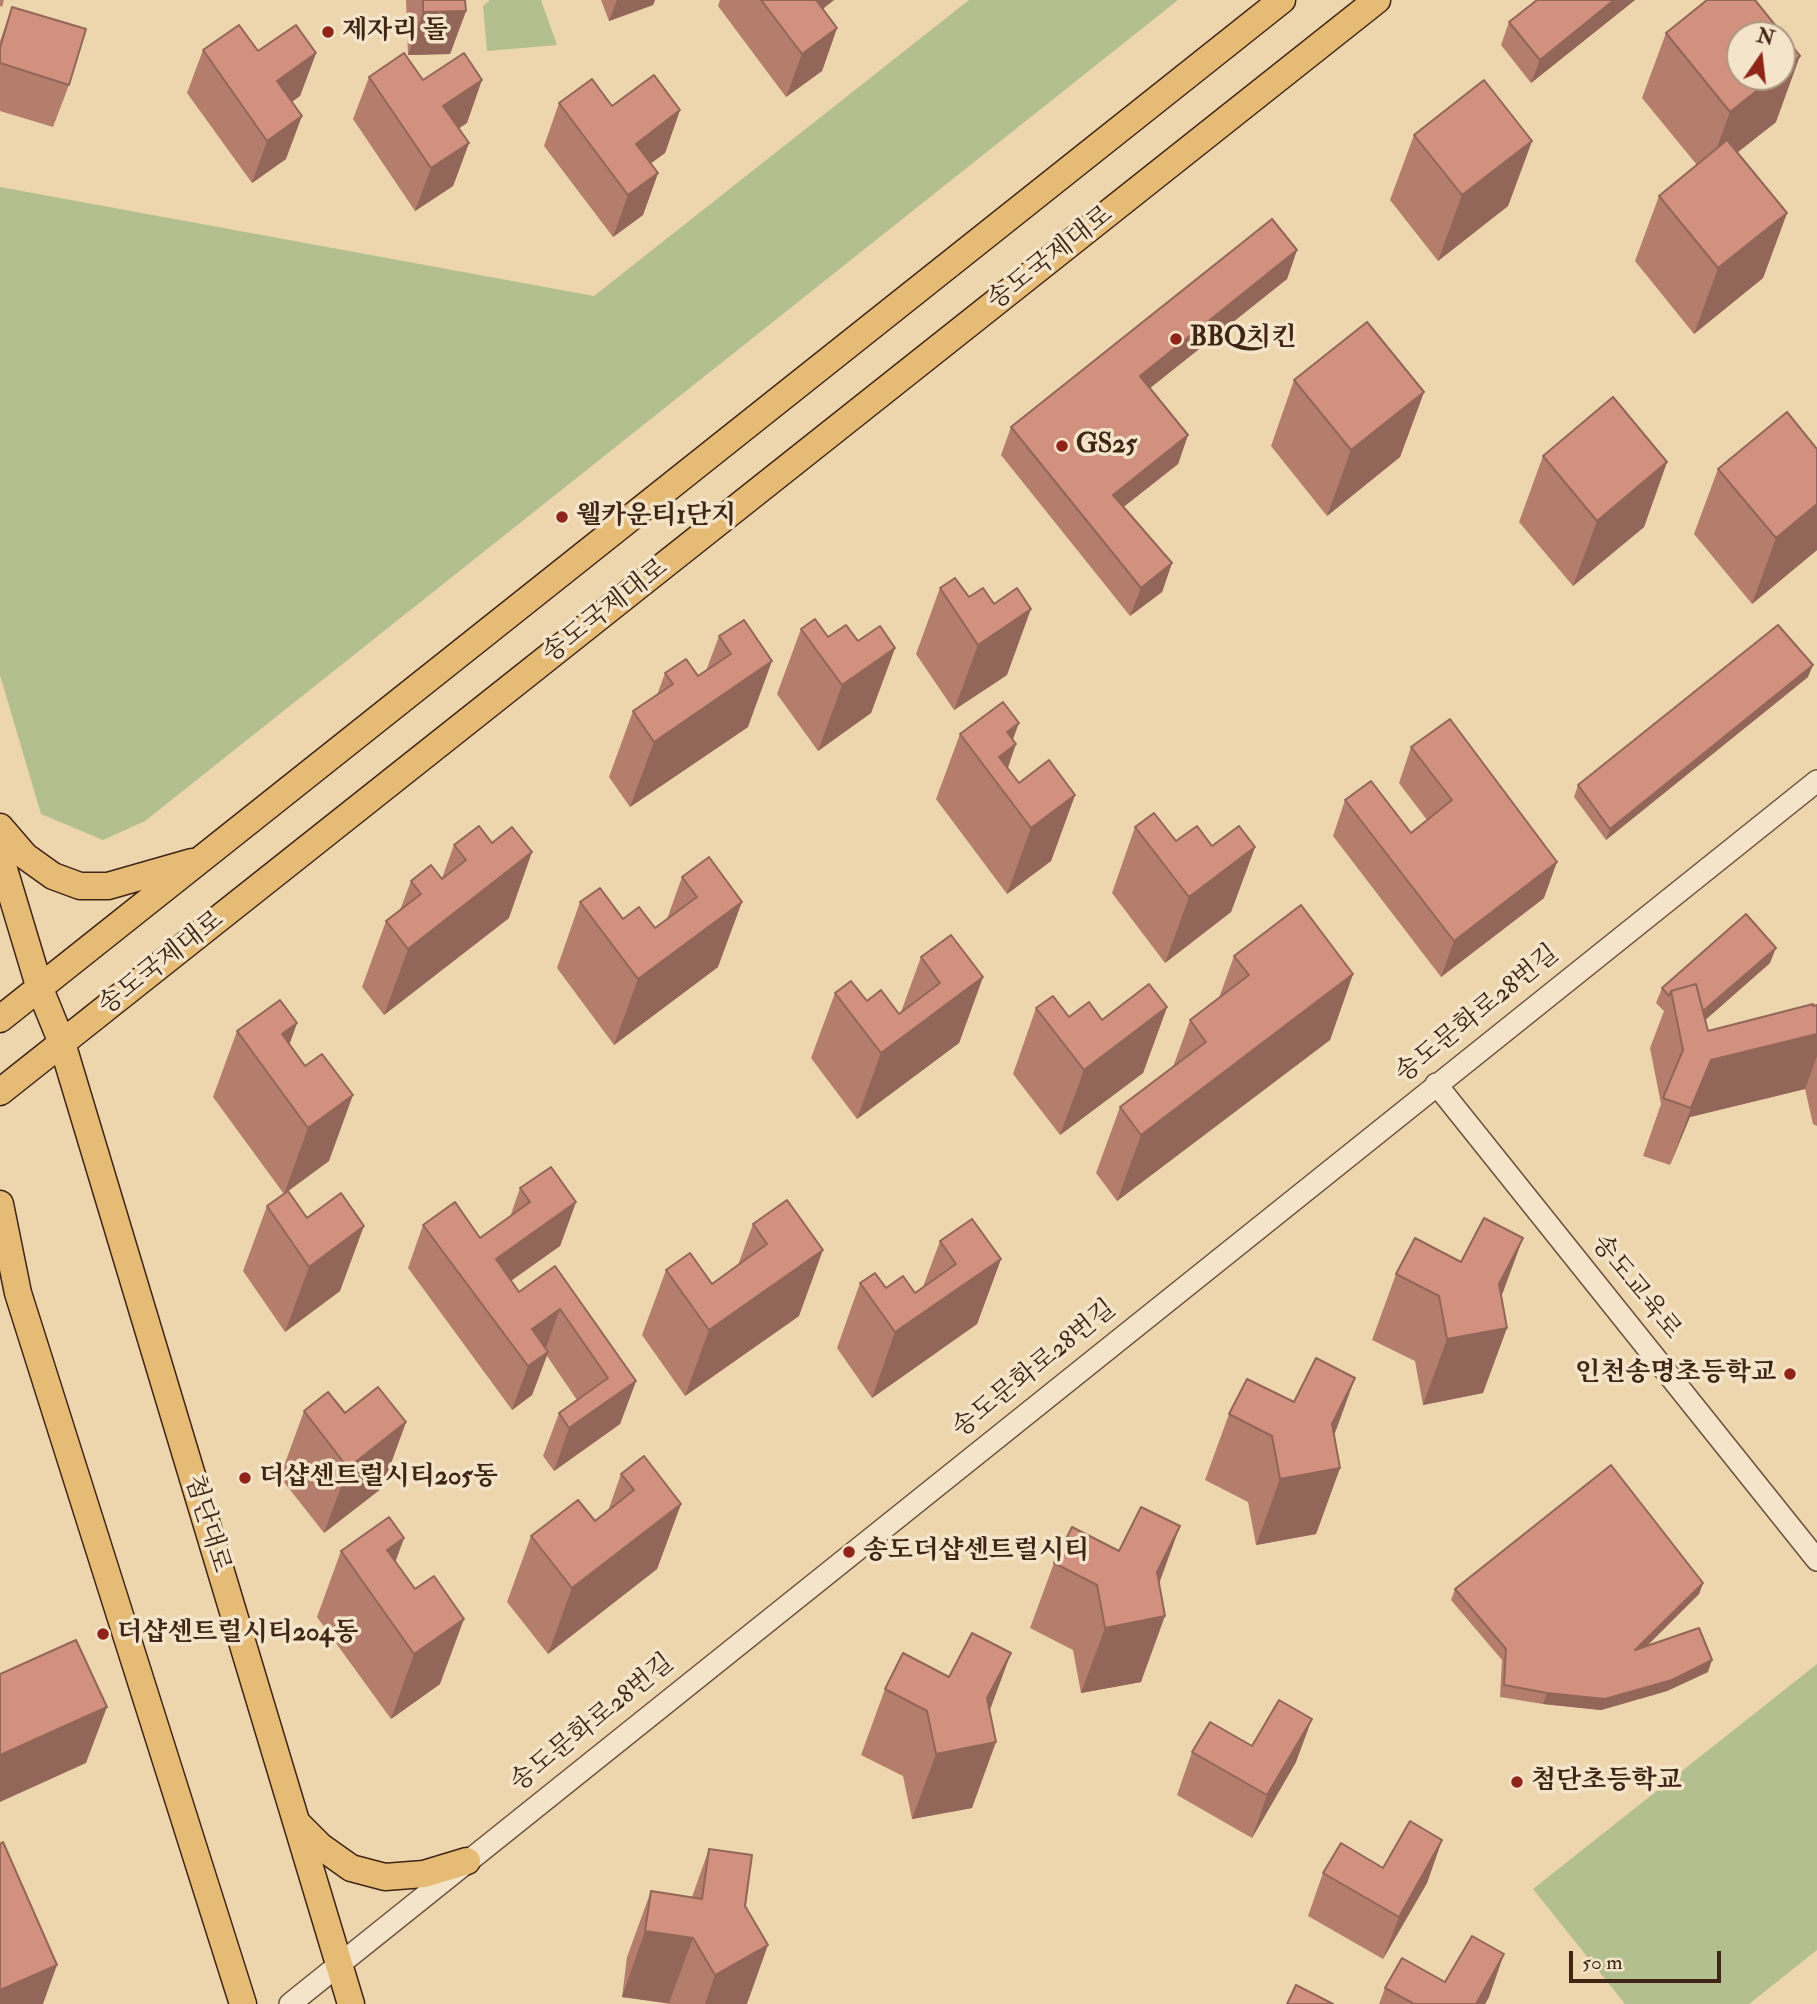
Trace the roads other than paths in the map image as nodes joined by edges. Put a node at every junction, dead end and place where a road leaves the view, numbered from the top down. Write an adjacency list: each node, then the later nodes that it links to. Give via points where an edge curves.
1 (1282, 0): 6 (main road)
2 (1377, 0): 9 (main road, 송도국제대로)
3 (1817, 781): 10 (street, 송도문화로28번길)
4 (0, 827): 6 (main road, via 24,856 53,876 80,886 108,886)
5 (0, 856): 7 (main road, 첨단대로)
6 (203, 859): 7 (main road)
7 (40, 989): 8 (main road); 9 (main road, 첨단대로)
8 (0, 1019)
9 (62, 1044): 11 (main road, 송도국제대로); 16 (main road, 첨단대로)
10 (1436, 1084): 15 (street, 송도교육로); 17 (street, 송도문화로28번길)
11 (0, 1093)
12 (0, 1204): 14 (main road)
13 (0, 1263): 14 (main road)
14 (18, 1293): 19 (main road)
15 (1817, 1560)
16 (295, 1821): 17 (main road, via 351,1867 385,1877 424,1874); 18 (main road, 첨단대로)
17 (467, 1861): 18 (street, 송도문화로28번길)
18 (338, 1964): 20 (street, 송도문화로28번길); 21 (main road, 첨단대로)
19 (243, 2004)
20 (290, 2004)
21 (351, 2004)

